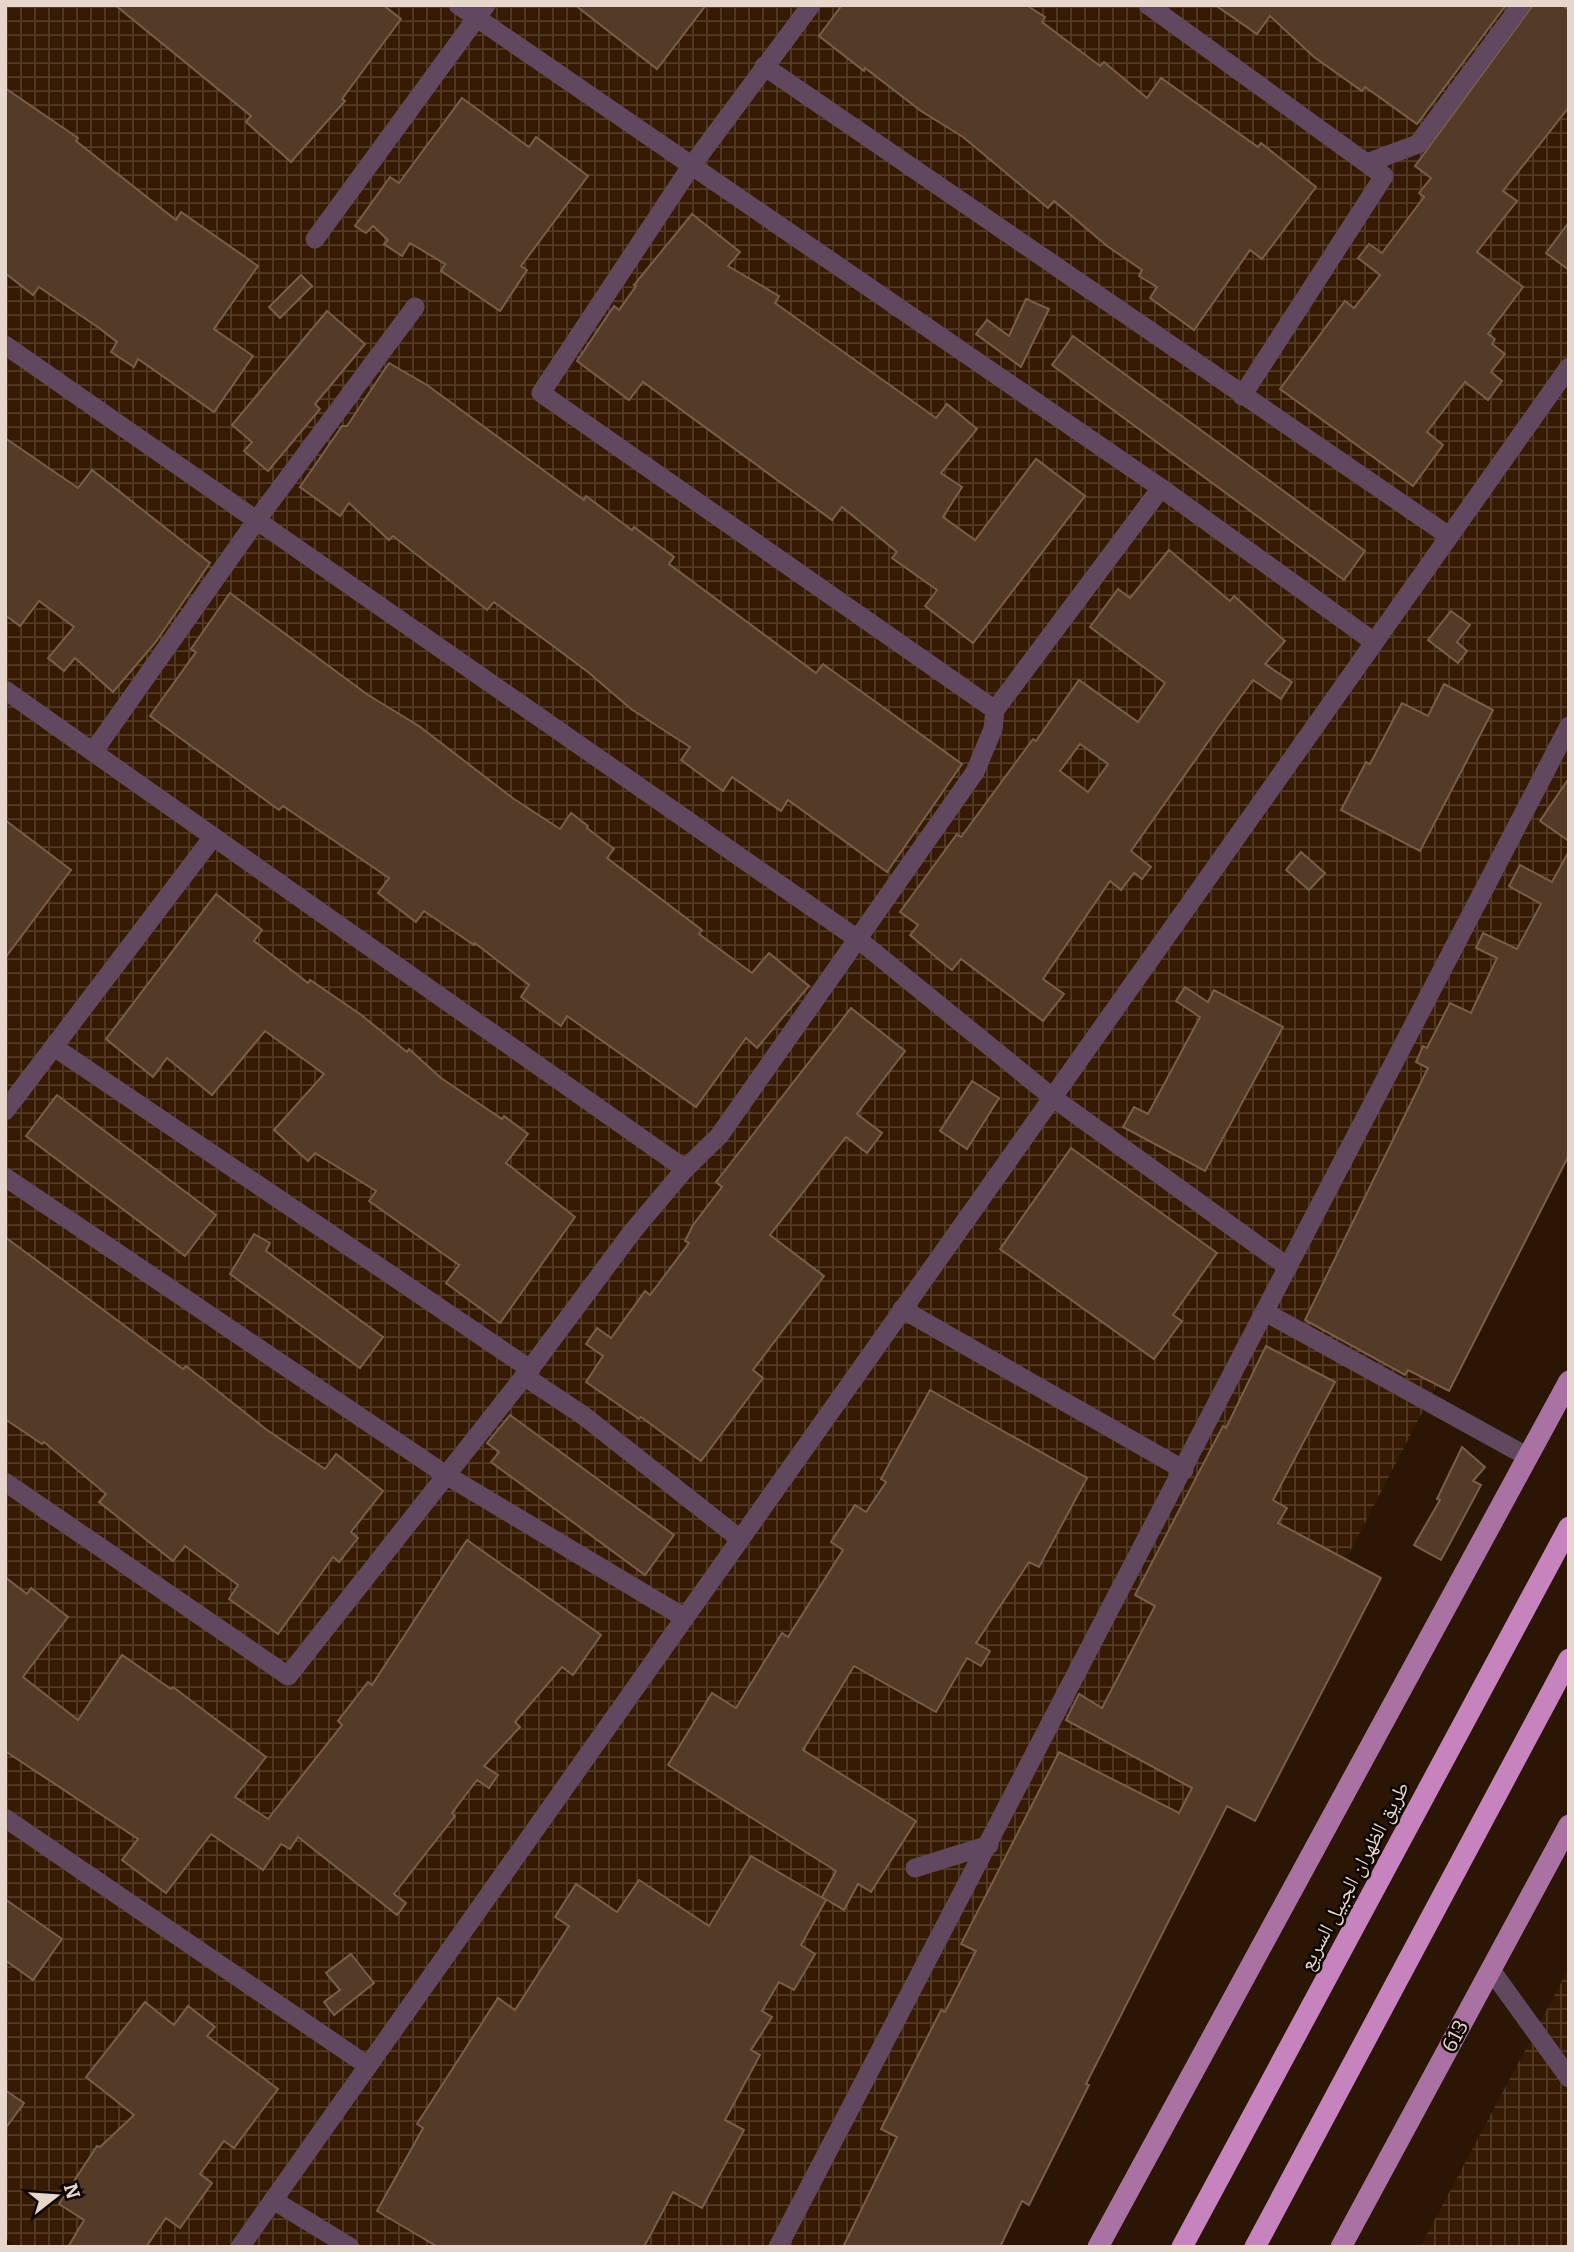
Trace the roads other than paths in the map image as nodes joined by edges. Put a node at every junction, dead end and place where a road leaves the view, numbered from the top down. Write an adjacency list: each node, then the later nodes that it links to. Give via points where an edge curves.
1 (458, 5): 5 (street)
2 (811, 5): 6 (street)
3 (1148, 5): 7 (street)
4 (1521, 5): 7 (street, via 1418,144)
5 (481, 12): 8 (street); 9 (street)
6 (764, 66): 8 (street); 13 (street)
7 (1367, 163): 13 (street, via 1384,176)
8 (690, 168): 14 (street); 19 (street, via 541,393)
9 (315, 239)
10 (415, 307): 15 (street)
11 (5, 345): 15 (street)
12 (1569, 367): 16 (street)
13 (1242, 396): 16 (street)
14 (1161, 488): 17 (street); 19 (street)
15 (256, 521): 21 (street); 23 (street)
16 (1448, 529): 17 (street)
17 (1374, 642): 25 (street)
18 (6, 691): 21 (street)
19 (995, 710): 23 (street, via 993,729 975,772)
20 (1569, 726): 29 (street)
21 (93, 752): 22 (street)
22 (212, 837): 24 (street); 27 (street)
23 (859, 940): 25 (street); 27 (street, via 719,1136)
24 (54, 1047): 26 (street); 32 (street)
25 (1052, 1097): 29 (street); 30 (street)
26 (5, 1111)
27 (685, 1169): 32 (street)
28 (5, 1177): 36 (street)
29 (1289, 1267): 31 (street)
30 (902, 1310): 35 (street); 39 (street)
31 (1265, 1312): 34 (street); 35 (street)
32 (527, 1373): 36 (street); 39 (street)
33 (1569, 1381): 34 (main road)
34 (1528, 1457): 53 (main road)
35 (1184, 1470): 44 (street)
36 (446, 1475): 37 (street, via 288,1676); 40 (street)
37 (5, 1482)
38 (1569, 1527): 54 (highway, طريق الظهران الجبيل السريع)
39 (740, 1539): 40 (street)
40 (685, 1618): 47 (street)
41 (1568, 1660): 55 (highway)
42 (5, 1818): 47 (street)
43 (1569, 1825): 46 (main road, 613)
44 (989, 1845): 45 (street); 52 (street)
45 (915, 1868)
46 (1491, 1970): 48 (street); 56 (main road, 613)
47 (368, 2066): 49 (street)
48 (1569, 2078)
49 (273, 2200): 50 (street); 51 (street)
50 (240, 2247)
51 (350, 2247)
52 (778, 2247)
53 (1098, 2247)
54 (1182, 2247)
55 (1255, 2247)
56 (1341, 2247)

